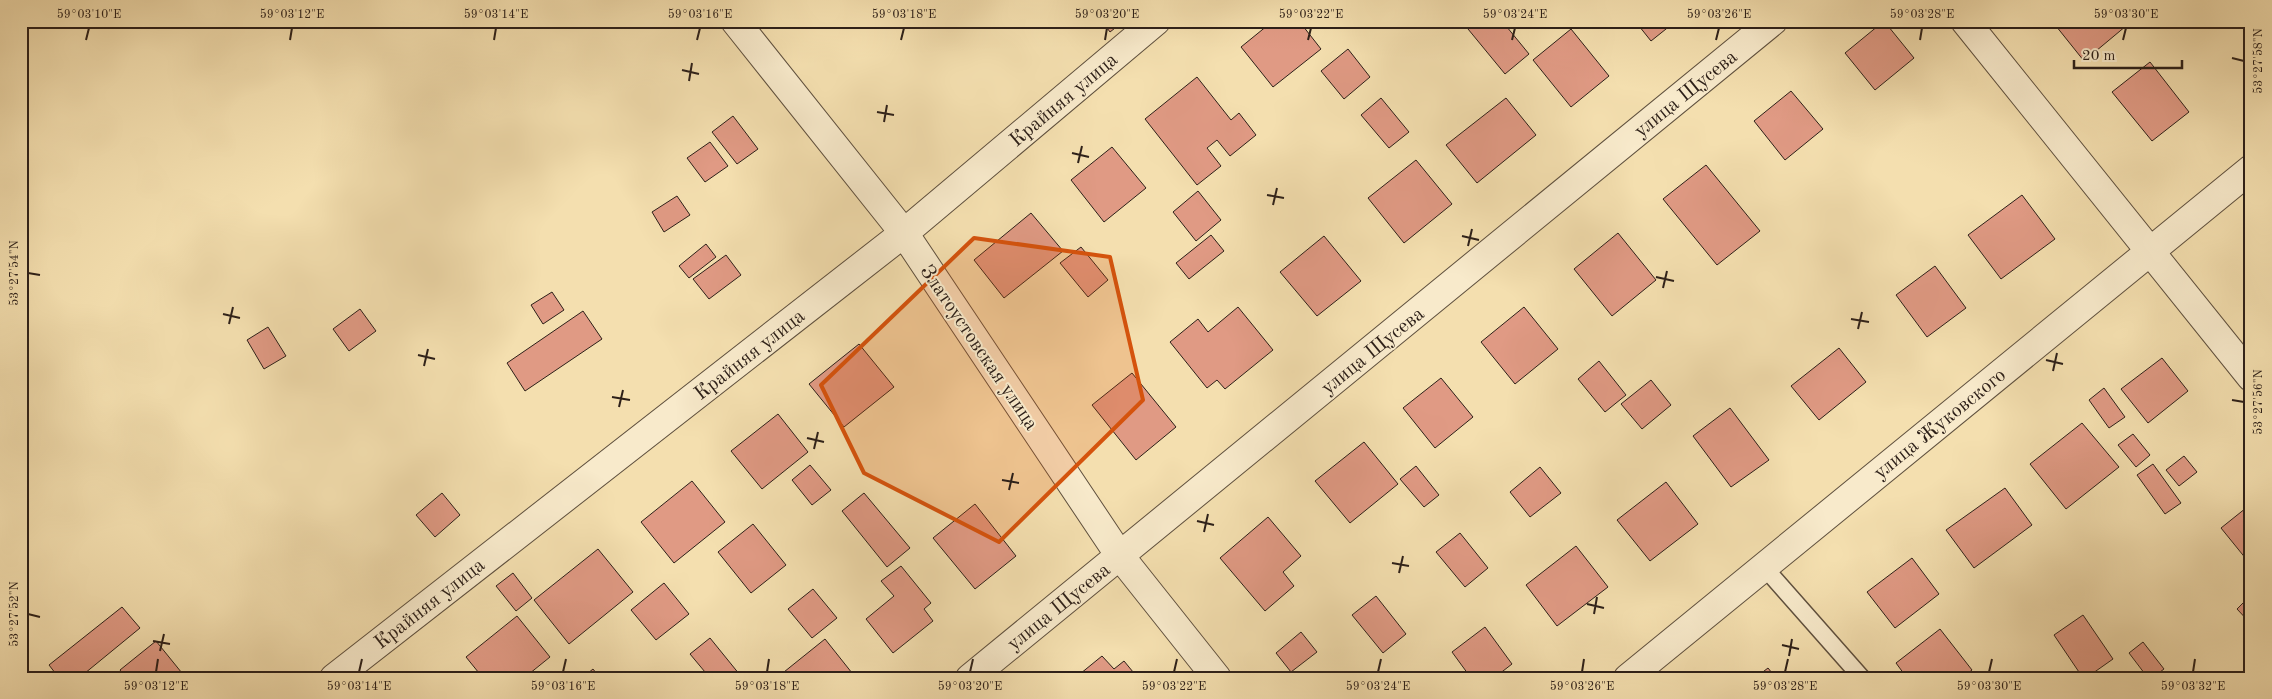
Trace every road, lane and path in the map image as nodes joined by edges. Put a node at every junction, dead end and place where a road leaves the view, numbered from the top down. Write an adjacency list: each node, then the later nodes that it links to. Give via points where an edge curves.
1 (735, 21): 6 (street, Златоустовская улица)
2 (1156, 21): 6 (street, Крайняя улица)
3 (1774, 21): 9 (street, улица Щусева)
4 (1965, 21): 7 (street)
5 (2251, 169): 7 (street, улица Жуковского)
6 (904, 233): 9 (street, Златоустовская улица); 11 (street, Крайняя улица)
7 (2150, 252): 8 (street); 10 (street, улица Жуковского)
8 (2251, 377)
9 (1120, 556): 12 (street, улица Щусева); 13 (street, Златоустовская улица)
10 (1764, 567): 14 (street, улица Жуковского); 15 (lane)
11 (334, 678)
12 (970, 678)
13 (1217, 678)
14 (1628, 678)
15 (1862, 678)

